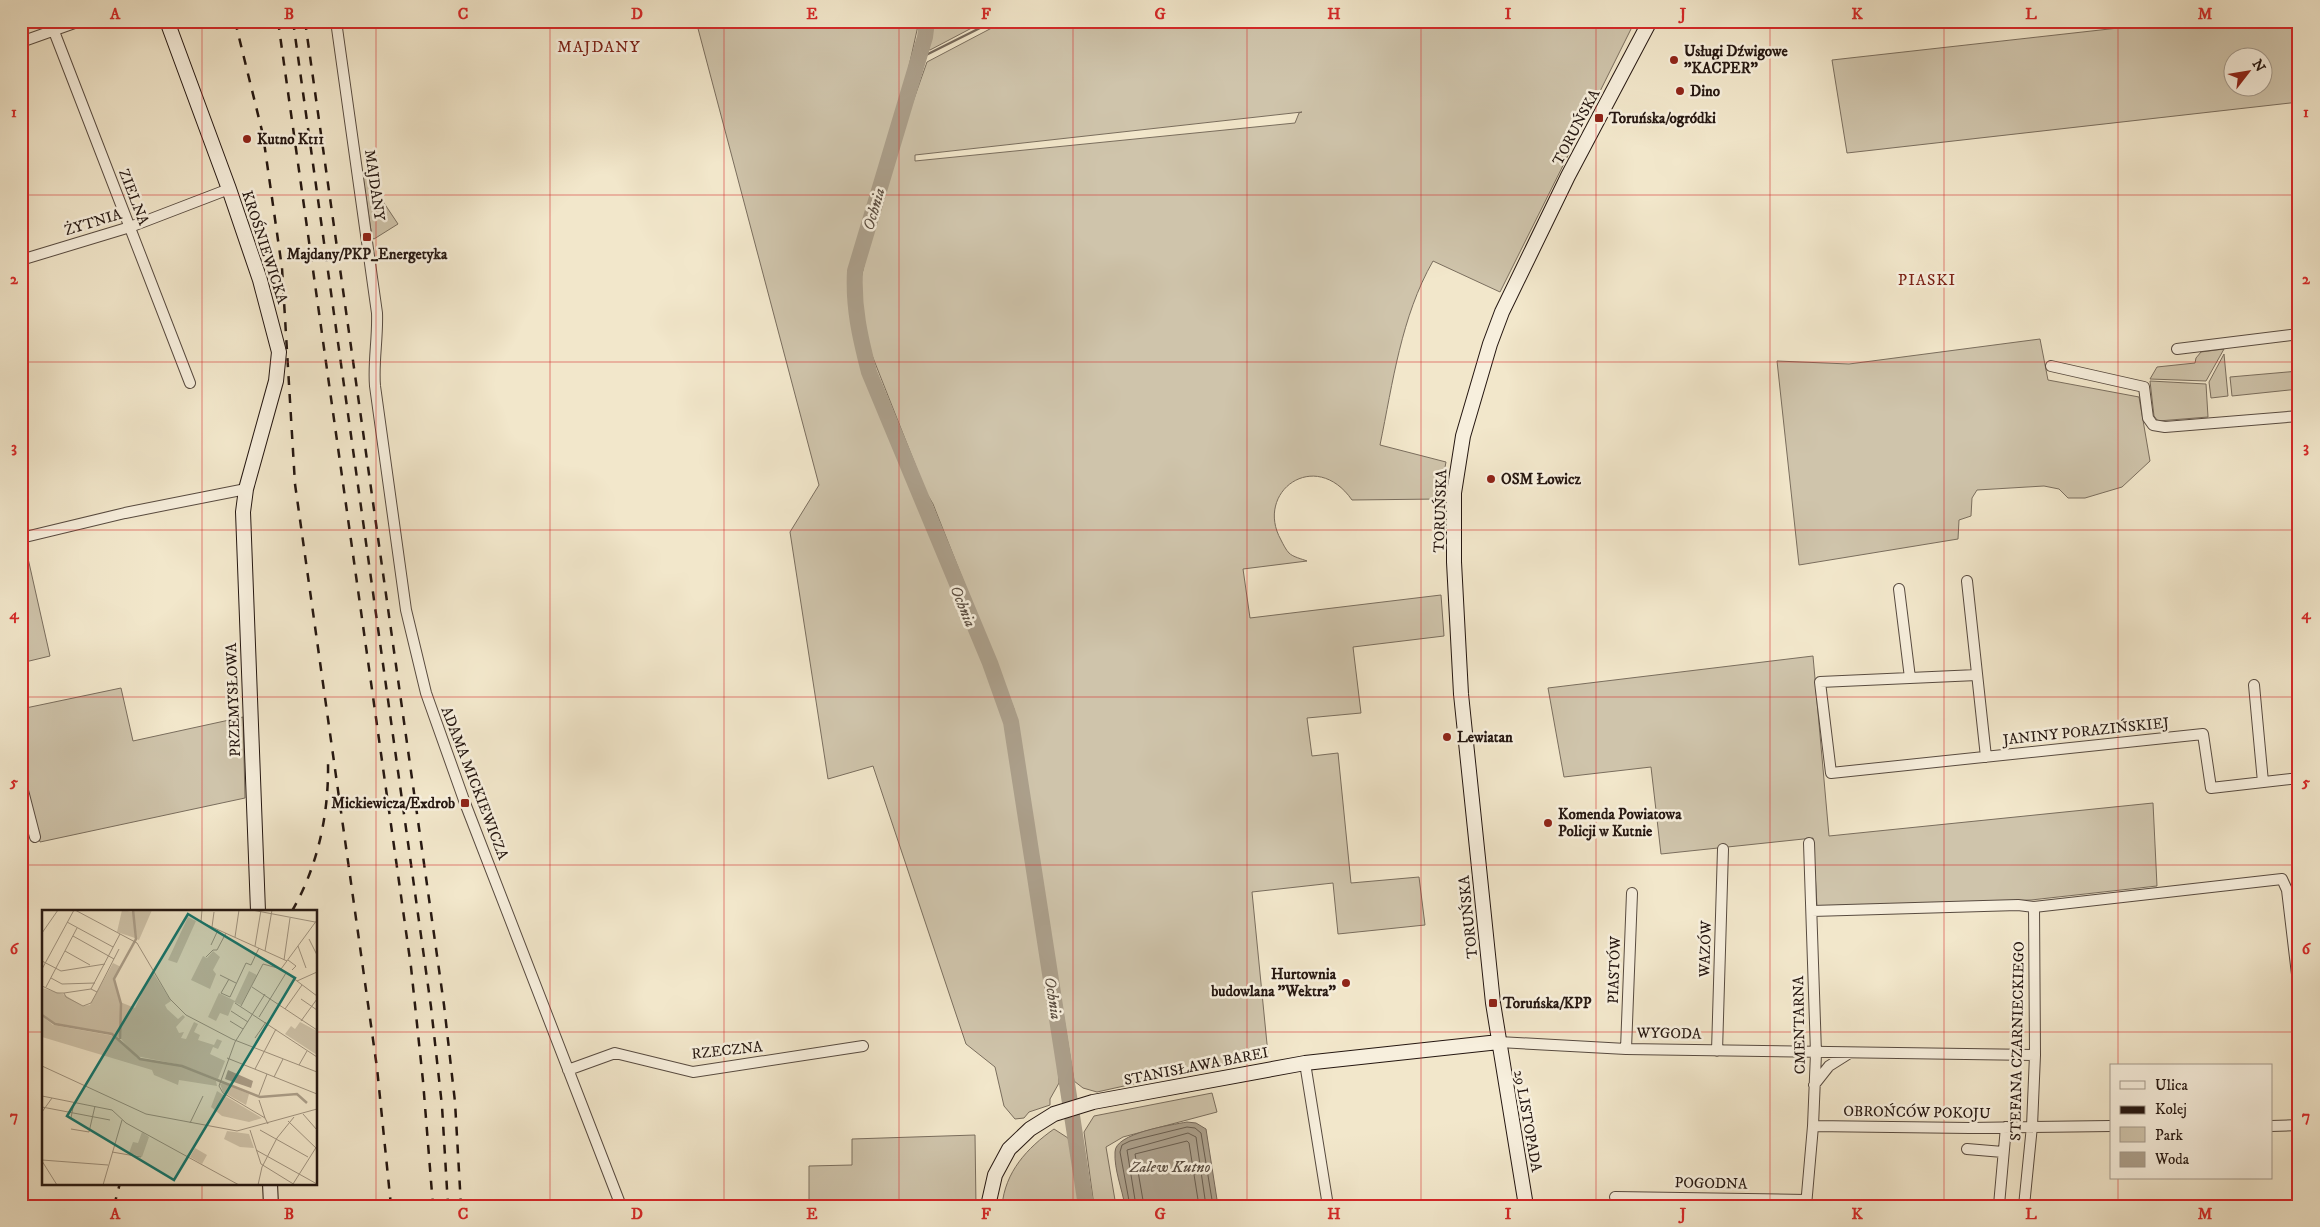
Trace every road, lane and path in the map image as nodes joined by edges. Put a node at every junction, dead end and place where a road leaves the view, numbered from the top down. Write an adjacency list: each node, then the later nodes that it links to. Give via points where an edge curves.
1 (80, 21): 5 (street)
2 (167, 21): 7 (street, KROŚNIEWICKA)
3 (336, 21): 12 (street, MAJDANY, via 377,313)
4 (1650, 21): 35 (street, TORUŃSKA, via 1568,176 1502,312 1473,400 1457,474 1454,531 1460,694)
5 (52, 26): 6 (street); 8 (street, ZIELNA)
6 (21, 42)
7 (229, 189): 8 (street, ŻYTNIA); 16 (street, KROŚNIEWICKA, via 260,280 279,362)
8 (130, 227): 9 (street, ŻYTNIA); 14 (street, ZIELNA)
9 (21, 260)
10 (2299, 334): 11 (street)
11 (2177, 349)
12 (375, 353): 43 (street, ADAMA MICKIEWICZA, via 375,386 406,610 416,659 465,803)
13 (2051, 366): 15 (street, via 2144,387 2148,418 2153,425 2165,427)
14 (190, 383)
15 (2299, 416)
16 (246, 489): 17 (street); 32 (street, PRZEMYSŁOWA, via 242,540)
17 (21, 538)
18 (1967, 581): 20 (street)
19 (1899, 589): 21 (street)
20 (1977, 675): 21 (street); 23 (street)
21 (1910, 678): 23 (street, JANINY PORAZIŃSKIEJ, via 1820,682 1831,773)
22 (2254, 685): 25 (street)
23 (1986, 757): 25 (street, JANINY PORAZIŃSKIEJ, via 2203,734 2211,788)
24 (2299, 778): 25 (street, JANINY PORAZIŃSKIEJ)
25 (2263, 782)
26 (21, 783): 27 (street)
27 (35, 836)
28 (1809, 843): 33 (street, CMENTARNA)
29 (1723, 849): 38 (street, WAZÓW)
30 (1632, 893): 37 (street, PIASTÓW)
31 (2034, 906): 33 (street); 34 (street, via 2282,879 2287,890); 41 (street, STEFANA CZARNIECKIEGO)
32 (258, 910)
33 (1812, 911): 39 (street, CMENTARNA)
34 (2299, 991)
35 (1499, 1042): 37 (street, WYGODA); 42 (street, WYGODA); 61 (street, 29 LISTOPADA)
36 (864, 1046): 43 (street, RZECZNA, via 693,1072 615,1053)
37 (1626, 1049): 38 (street, WYGODA)
38 (1717, 1050): 39 (street, WYGODA)
39 (1816, 1053): 40 (street, WYGODA); 44 (street, CMENTARNA)
40 (1850, 1053): 41 (street, WYGODA); 44 (street, via 1829,1066)
41 (2035, 1055): 46 (street, STEFANA CZARNIECKIEGO)
42 (1305, 1063): 59 (street, STANISŁAWA BAREI, via 1093,1102 1054,1114 1030,1129 1009,1149 995,1176); 60 (street)
43 (568, 1070): 58 (street, ADAMA MICKIEWICZA)
44 (1814, 1085): 45 (street, CMENTARNA)
45 (1813, 1126): 50 (street, OBROŃCÓW POKOJU); 55 (street, CMENTARNA)
46 (2032, 1126): 47 (street, OBROŃCÓW POKOJU); 50 (street, OBROŃCÓW POKOJU); 62 (street, STEFANA CZARNIECKIEGO)
47 (2110, 1126)
48 (2272, 1126): 49 (street)
49 (2299, 1126)
50 (2006, 1127): 52 (street)
51 (1967, 1149): 52 (street)
52 (2003, 1152): 56 (street)
53 (270, 1184): 57 (street)
54 (1615, 1197): 55 (street, POGODNA)
55 (1806, 1203)
56 (1999, 1205)
57 (271, 1206)
58 (621, 1206)
59 (988, 1206)
60 (1328, 1206)
61 (1526, 1206)
62 (2024, 1206)

